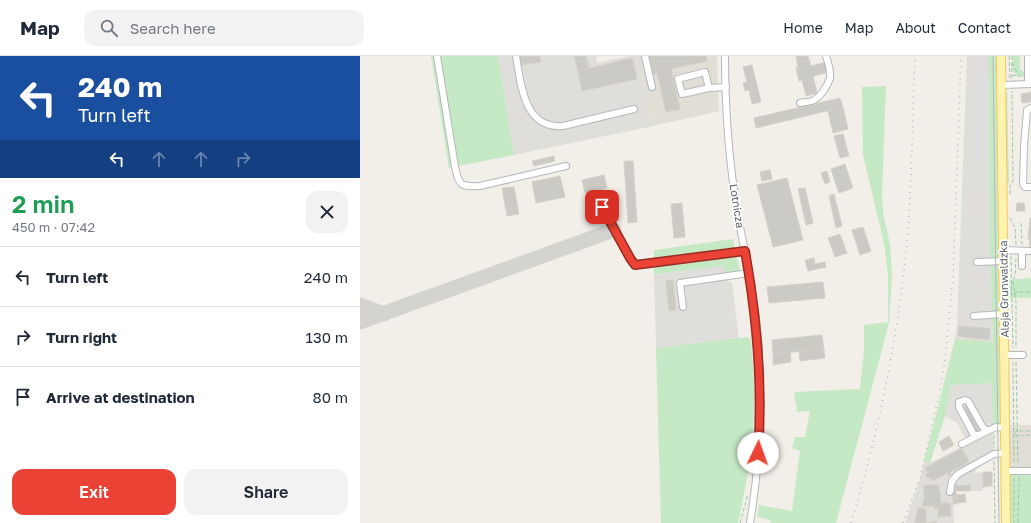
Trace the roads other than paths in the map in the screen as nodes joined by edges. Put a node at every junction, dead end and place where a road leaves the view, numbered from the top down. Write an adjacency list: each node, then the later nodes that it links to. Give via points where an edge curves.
1 (437, 56): 16 (street, via 455,167 461,184 480,186)
2 (516, 56): 14 (street, via 526,102 538,120 546,125 563,126)
3 (645, 56): 10 (street)
4 (725, 56): 11 (street, Lotnicza)
5 (826, 56): 13 (street, via 830,71 828,84 812,101)
6 (1000, 56): 9 (main road, Aleja Grunwaldzka)
7 (1028, 56): 8 (street)
8 (1029, 82): 9 (street)
9 (1001, 85): 19 (main road, Aleja Grunwaldzka)
10 (652, 87)
11 (726, 87): 12 (street); 20 (street, Lotnicza, via 732,179)
12 (709, 88): 12 (street, via 682,94 678,79 705,72)
13 (800, 102)
14 (634, 108)
15 (1031, 108): 17 (street, via 1027,110 1023,184 1025,187)
16 (566, 166)
17 (1031, 187)
18 (602, 207): 20 (street, via 635,265)
19 (1015, 250): 21 (street); 22 (main road, Aleja Grunwaldzka); 24 (street)
20 (745, 251): 25 (street, Lotnicza)
21 (1031, 251)
22 (1004, 261): 23 (street); 27 (main road, Aleja Grunwaldzka)
23 (977, 262)
24 (1022, 266)
25 (749, 273): 26 (street, via 680,284); 39 (street, Lotnicza, via 756,324 761,397 757,475)
26 (683, 307)
27 (1004, 314): 28 (street); 29 (main road, Aleja Grunwaldzka)
28 (974, 316)
29 (1009, 355): 30 (street); 31 (main road, Aleja Grunwaldzka)
30 (1023, 355)
31 (1005, 428): 32 (street, via 996,427); 35 (main road, Aleja Grunwaldzka)
32 (990, 432): 33 (street); 33 (street, via 982,426 968,401 962,400 958,403 959,407 973,433)
33 (979, 435): 34 (street)
34 (962, 444)
35 (1006, 453): 37 (main road, Aleja Grunwaldzka); 38 (street, via 994,454 958,474 952,481)
36 (1031, 470): 37 (street)
37 (1013, 471): 40 (main road, Aleja Grunwaldzka)
38 (950, 492)
39 (750, 523)
40 (1006, 523)

